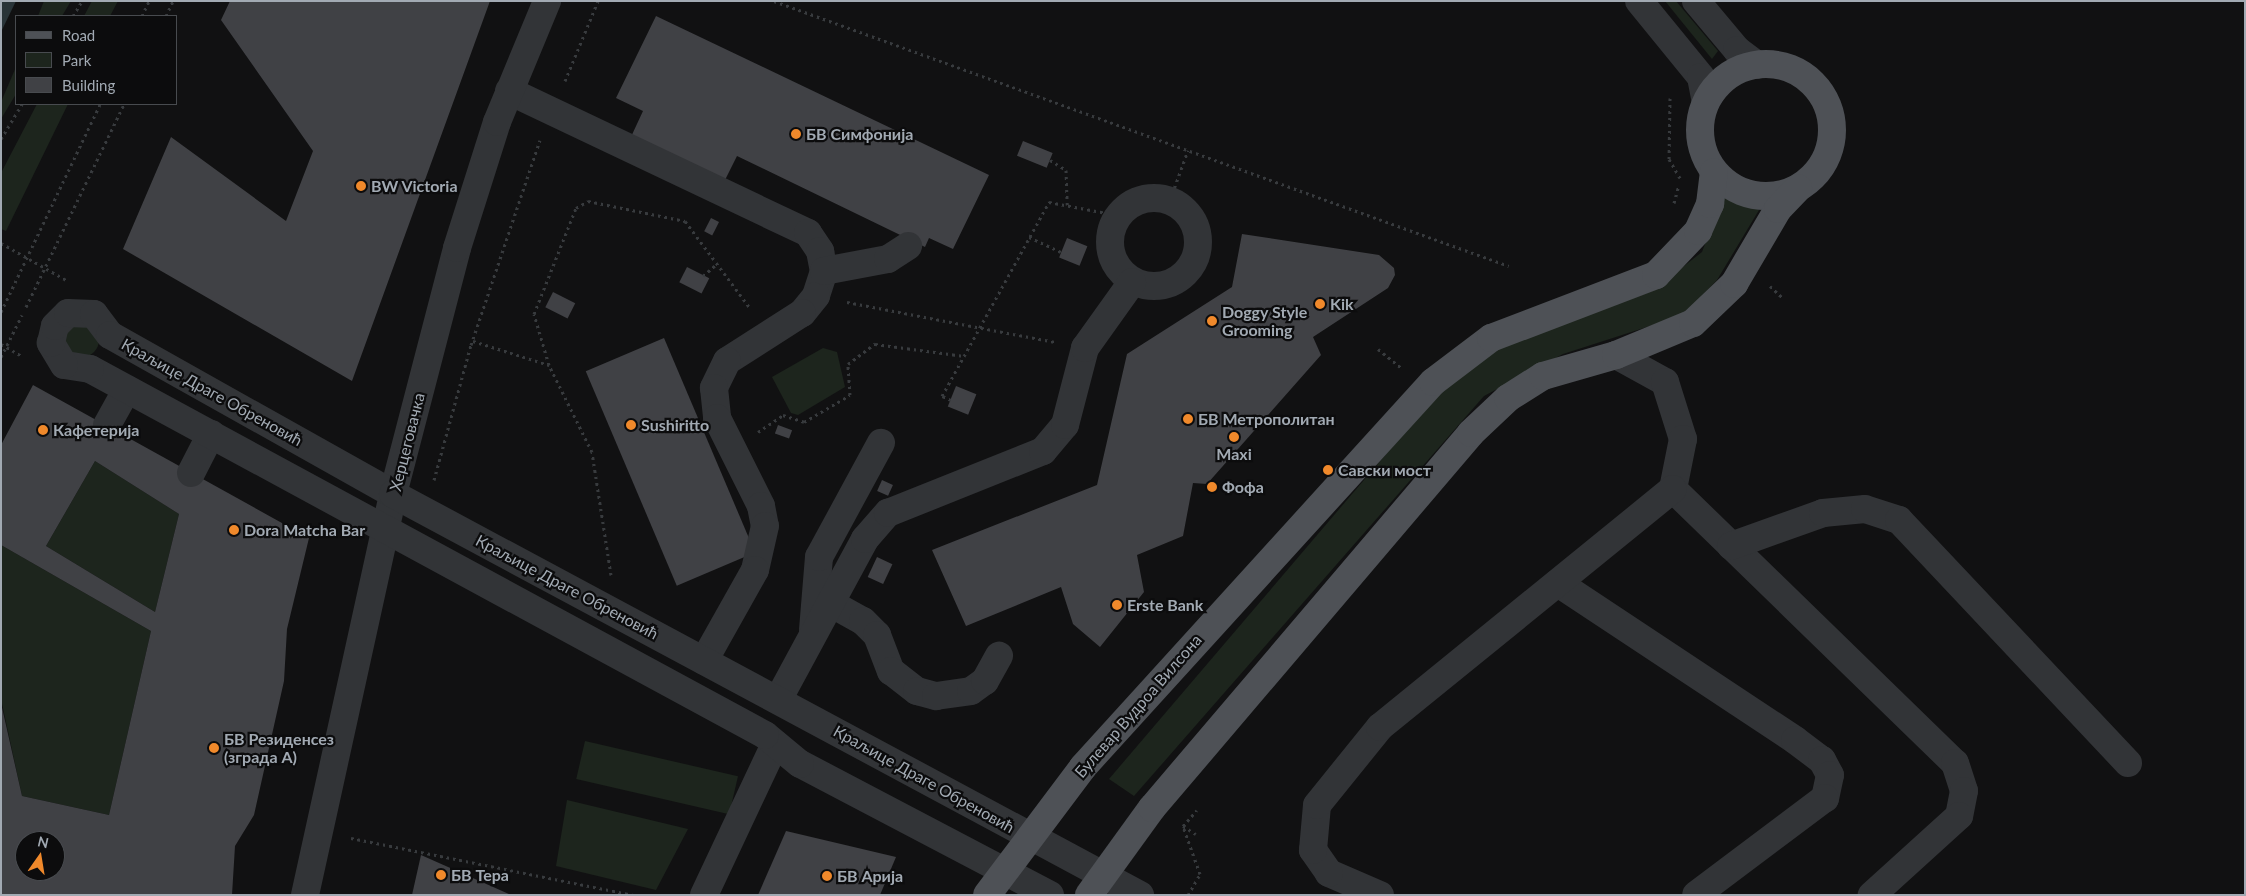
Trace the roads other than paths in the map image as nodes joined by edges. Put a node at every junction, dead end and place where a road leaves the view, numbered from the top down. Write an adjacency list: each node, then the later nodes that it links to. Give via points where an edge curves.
1 (547, 1): 5 (street, Херцеговачка)
2 (1640, 1): 6 (street, via 1701,77)
3 (1696, 1): 4 (street, via 1737,50)
4 (1757, 65): 6 (main road, via 1732,74); 8 (main road, via 1776,66 1801,75 1818,90 1830,118 1823,162)
5 (509, 91): 10 (street, via 808,233 820,251); 19 (street, Херцеговачка, via 457,248)
6 (1706, 102): 7 (main road, via 1701,143)
7 (1714, 172): 8 (main road, via 1750,195 1771,196); 30 (main road, Булевар Вудроа Вилсона, via 1710,204 1698,230 1656,275 1491,338 1433,382 1083,766)
8 (1798, 188): 12 (main road, via 1778,209 1734,284 1714,306 1693,323)
9 (908, 246): 10 (street, via 888,259)
10 (824, 270): 26 (street, via 816,296 802,312 727,362 714,388 717,418 761,506 765,526 755,570)
11 (1132, 282): 11 (street, via 1156,287 1178,280 1194,261 1198,238 1190,215 1170,200 1141,198 1117,214 1108,238 1114,264); 23 (street, via 1085,348 1065,425 1043,451 888,513 865,539)
12 (1616, 355): 18 (street, via 1665,382 1684,439); 32 (main road, via 1542,376 1508,398 1471,433 1152,808)
13 (127, 389): 14 (street); 15 (street, Краљице Драге Обреновић); 19 (street, Краљице Драге Обреновић, via 90,369 72,369 58,359 51,343 60,320 77,311 94,314 110,335)
14 (107, 426)
15 (211, 434): 17 (street); 20 (street, Краљице Драге Обреновић)
16 (881, 443): 24 (street, via 819,557)
17 (191, 473)
18 (1673, 489): 21 (street); 22 (street)
19 (393, 494): 20 (street, Херцеговачка); 26 (street, Краљице Драге Обреновић)
20 (386, 529): 28 (street, Краљице Драге Обреновић); 33 (street, Херцеговачка)
21 (1731, 546): 29 (street, via 1823,513 1865,510 1898,520); 40 (street, via 1954,763 1964,791 1960,816)
22 (1558, 583): 38 (street, via 1380,727 1317,805 1313,850 1329,873); 39 (street, via 1795,740 1822,760 1830,775 1825,798)
23 (832, 604): 24 (street); 25 (street, via 863,621 877,635 891,671 916,691 936,696 971,691 985,681)
24 (811, 644): 27 (street)
25 (999, 656)
26 (704, 661): 27 (street, Краљице Драге Обреновић)
27 (778, 700): 30 (street, Краљице Драге Обреновић)
28 (775, 744): 31 (street, Краљице Драге Обреновић, via 800,764); 34 (street)
29 (2128, 763)
30 (1030, 837): 31 (main road, Булевар Вудроа Вилсона); 32 (street, Краљице Драге Обреновић)
31 (1004, 871): 35 (main road, Булевар Вудроа Вилсона); 36 (street, Краљице Драге Обреновић)
32 (1096, 885): 37 (street, Краљице Драге Обреновић)
33 (305, 895)
34 (704, 895)
35 (987, 895)
36 (1050, 895)
37 (1140, 895)
38 (1380, 895)
39 (1696, 895)
40 (1872, 895)

